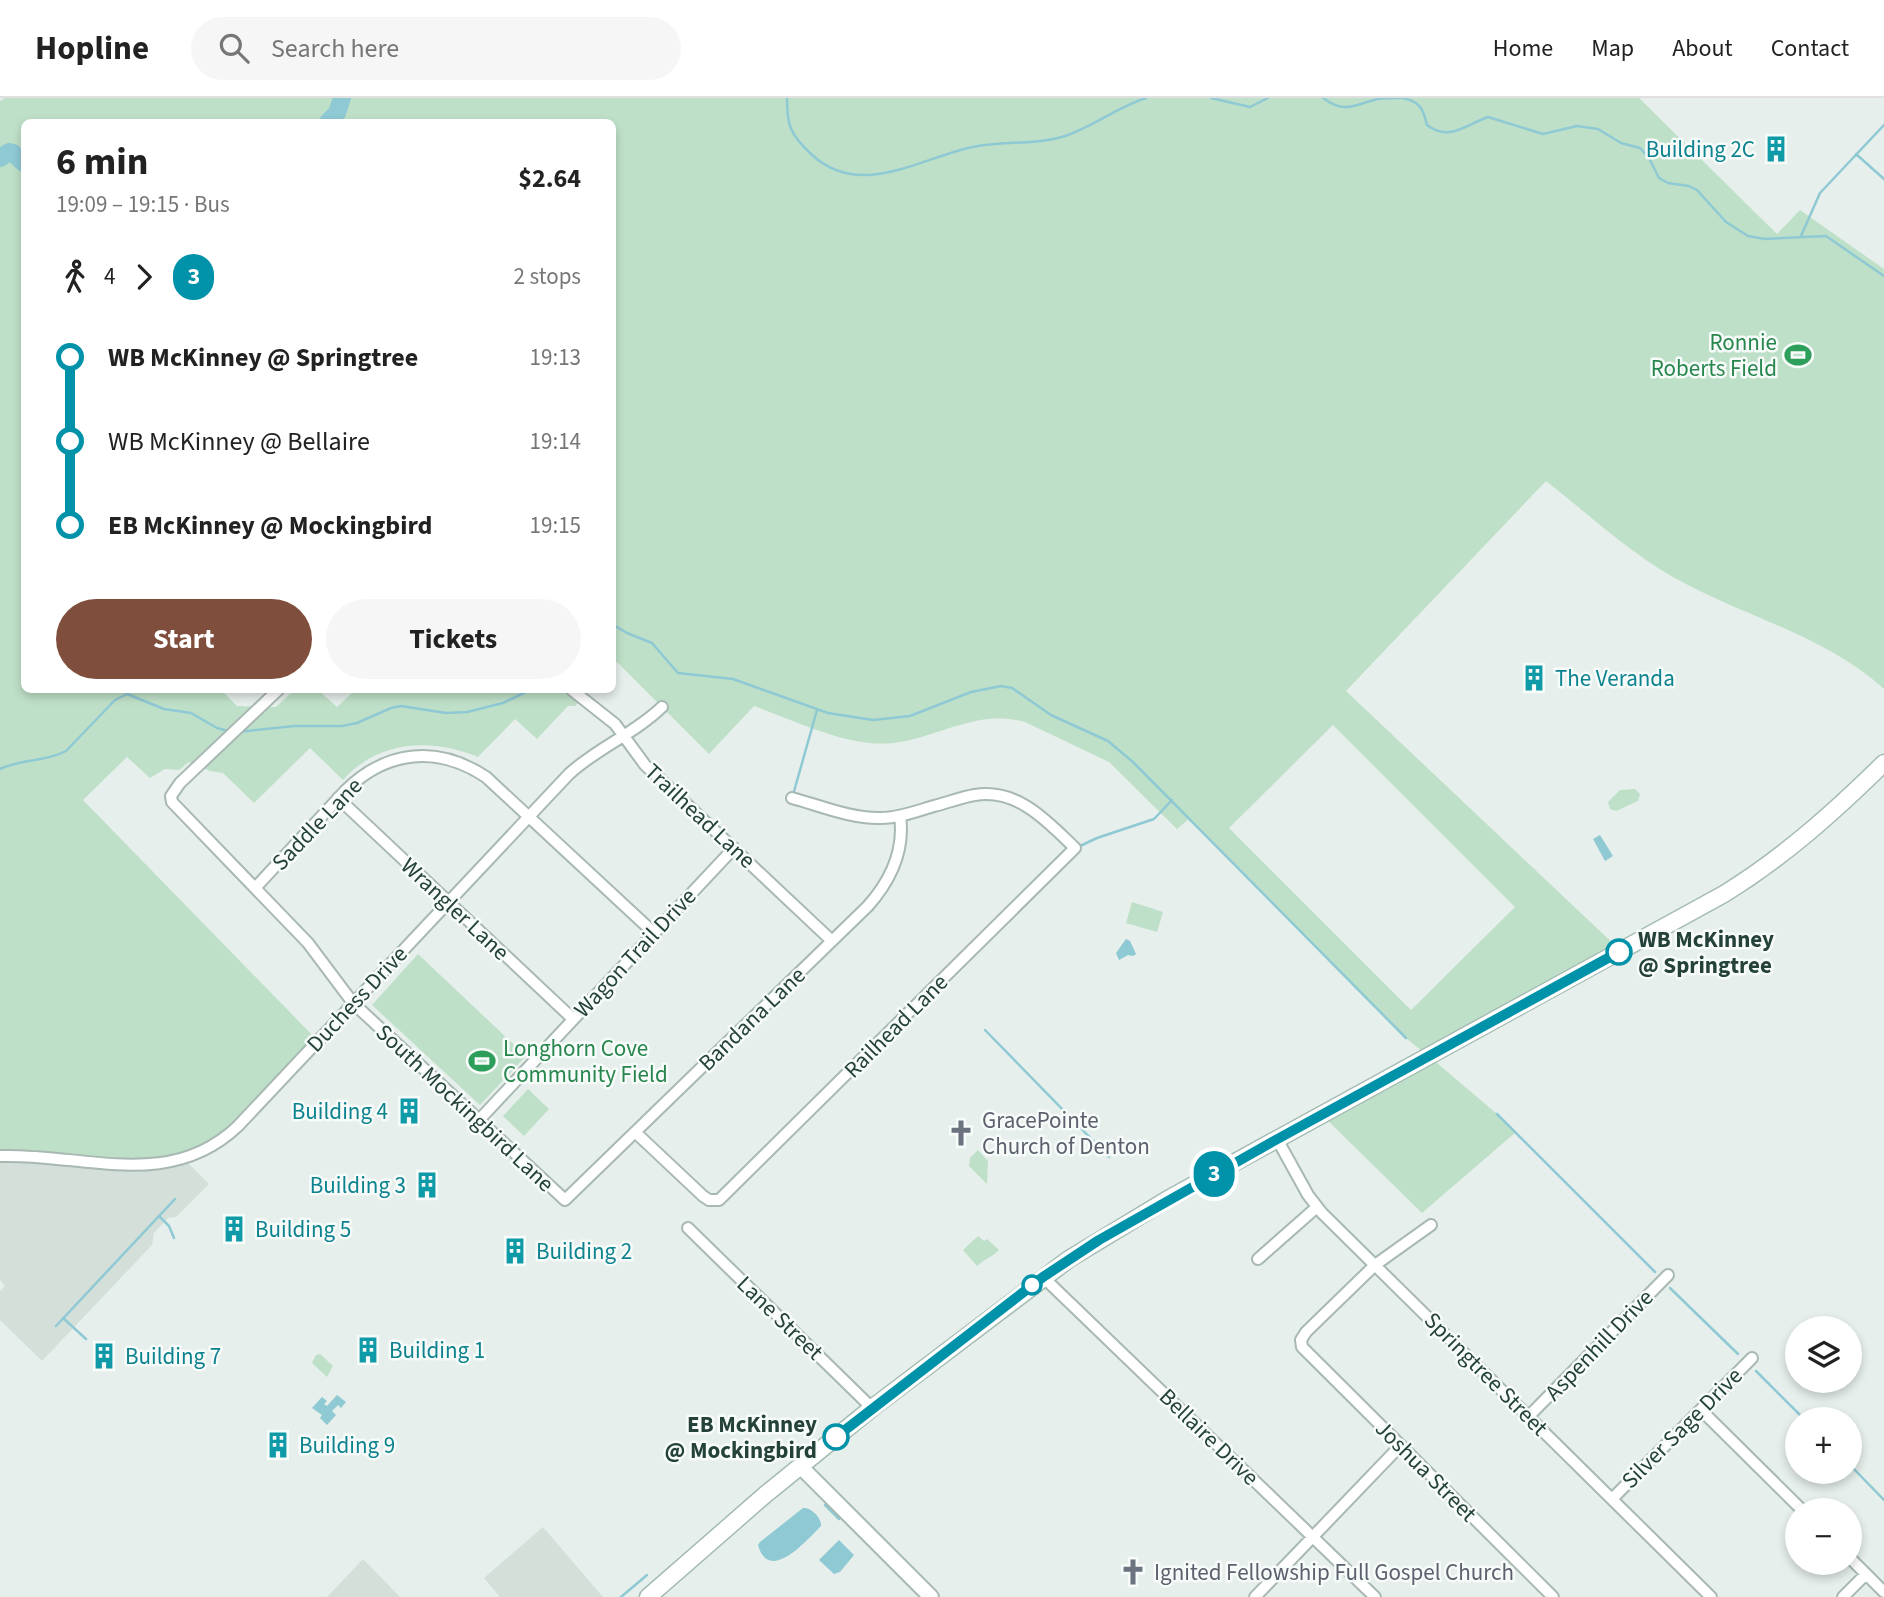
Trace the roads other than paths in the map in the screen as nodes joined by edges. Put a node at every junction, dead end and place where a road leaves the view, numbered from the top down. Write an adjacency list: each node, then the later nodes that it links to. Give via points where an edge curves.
1 (275, 693): 11 (street, South Mockingbird Lane, via 171,796 175,806)
2 (575, 693): 4 (street, Trailhead Lane)
3 (662, 707): 4 (street, Duchess Drive)
4 (625, 736): 9 (street, Duchess Drive, via 572,771); 10 (street, Trailhead Lane, via 645,765)
5 (1884, 763): 19 (main road, via 1809,834 1752,877)
6 (338, 798): 9 (street, Saddle Lane, via 376,766 402,757 428,757 455,761 477,771); 11 (street, Saddle Lane); 12 (street, Wrangler Lane)
7 (792, 798): 8 (street, via 852,815)
8 (900, 816): 14 (street, Bandana Lane, via 900,851 888,879); 18 (street, Railhead Lane, via 975,795 1005,796 1043,817 1075,848 723,1196 709,1200)
9 (528, 817): 12 (street, Duchess Drive); 13 (street, Saddle Lane)
10 (734, 848): 13 (street, Wagon Trail Drive); 14 (street, Trailhead Lane)
11 (256, 888): 15 (street, South Mockingbird Lane, via 308,943)
12 (448, 903): 15 (street, Duchess Drive); 16 (street, Wrangler Lane)
13 (654, 933): 16 (street, Wagon Trail Drive)
14 (832, 941): 18 (street, Bandana Lane)
15 (353, 1003): 17 (street, South Mockingbird Lane); 20 (street, Duchess Drive, via 231,1132 202,1152 143,1166)
16 (573, 1019): 17 (street, Wagon Trail Drive)
17 (479, 1120): 21 (street, South Mockingbird Lane)
18 (635, 1132): 21 (street, Bandana Lane)
19 (1277, 1139): 22 (street, Springtree Street); 28 (main road, via 1144,1213)
20 (0, 1156)
21 (565, 1200)
22 (1317, 1207): 25 (street); 26 (street, Springtree Street)
23 (1431, 1225): 26 (street)
24 (688, 1228): 30 (street, Lane Street)
25 (1258, 1259)
26 (1375, 1265): 32 (street, Springtree Street); 33 (street, Joshua Street, via 1306,1332 1301,1343)
27 (1668, 1275): 32 (street, Aspenhill Drive)
28 (1043, 1277): 30 (main road); 37 (street, Bellaire Drive)
29 (1752, 1358): 31 (street, Silver Sage Drive)
30 (872, 1408): 34 (main road)
31 (1701, 1410): 35 (street, Silver Sage Drive); 36 (street)
32 (1529, 1416): 35 (street, Springtree Street)
33 (1400, 1446): 37 (street); 41 (street, Joshua Street)
34 (800, 1466): 42 (main road); 43 (street)
35 (1612, 1498): 46 (street, Springtree Street)
36 (1790, 1498)
37 (1312, 1537): 44 (street); 45 (street, Bellaire Drive)
38 (1862, 1570): 39 (street)
39 (1866, 1574): 40 (street); 47 (street)
40 (1884, 1592)
41 (1547, 1595)
42 (648, 1597)
43 (931, 1597)
44 (1255, 1597)
45 (1375, 1597)
46 (1711, 1597)
47 (1843, 1597)

